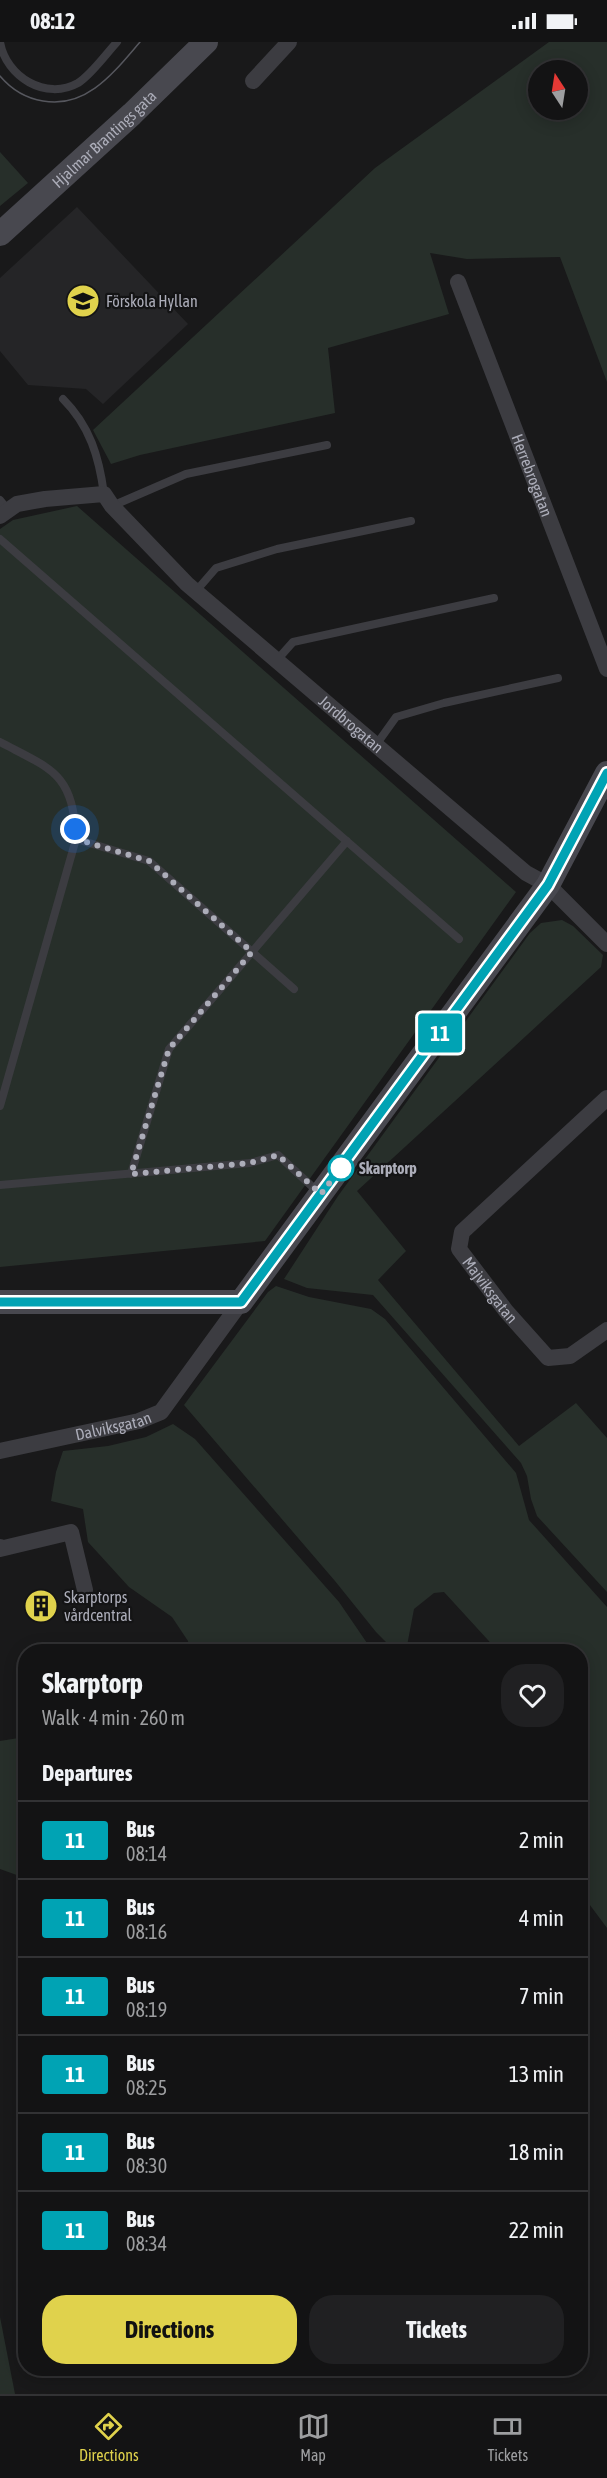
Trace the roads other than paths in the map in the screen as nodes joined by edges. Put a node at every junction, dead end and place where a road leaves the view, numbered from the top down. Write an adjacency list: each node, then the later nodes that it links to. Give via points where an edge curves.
1 (0, 42): 2 (lane, via 5,59 18,75 27,82 50,88 80,81)
2 (117, 42)
3 (206, 42): 6 (street, Hjalmar Brantings gata)
4 (289, 42): 5 (street)
5 (253, 81)
6 (0, 234)
7 (458, 282): 17 (street, Herrebrogatan)
8 (63, 399): 10 (lane, via 87,427)
9 (327, 446): 10 (lane, via 186,474)
10 (108, 500): 11 (street, via 45,499); 14 (street, Jordbrogatan)
11 (3, 509)
12 (411, 521): 14 (lane, via 277,549 216,568)
13 (0, 539): 23 (lane)
14 (196, 591): 16 (street, Jordbrogatan)
15 (494, 598): 16 (lane, via 293,642)
16 (277, 660): 20 (street, Jordbrogatan)
17 (607, 669)
18 (558, 678): 20 (lane, via 396,717)
19 (0, 742): 22 (lane, via 44,765 62,781 72,800)
20 (376, 745): 24 (street, Jordbrogatan, via 526,873)
21 (607, 773): 24 (street, Dalviksgatan)
22 (76, 839): 27 (lane, via 149,861); 30 (lane)
23 (347, 841): 25 (lane); 27 (lane)
24 (548, 885): 26 (street, Jordbrogatan); 33 (street, Dalviksgatan)
25 (459, 939)
26 (607, 944)
27 (252, 952): 28 (lane); 31 (lane, via 169,1049)
28 (294, 989)
29 (607, 1098): 36 (street, Majviksgatan, via 462,1232 459,1249 548,1358 570,1356)
30 (0, 1106)
31 (131, 1174): 32 (lane); 33 (lane, via 250,1163 278,1155)
32 (0, 1185)
33 (321, 1194): 35 (street, Dalviksgatan)
34 (0, 1302): 35 (street)
35 (241, 1302): 37 (street, Dalviksgatan, via 161,1412 139,1421)
36 (607, 1330)
37 (0, 1451)
38 (0, 1547): 39 (street, via 71,1532)
39 (85, 1590)

